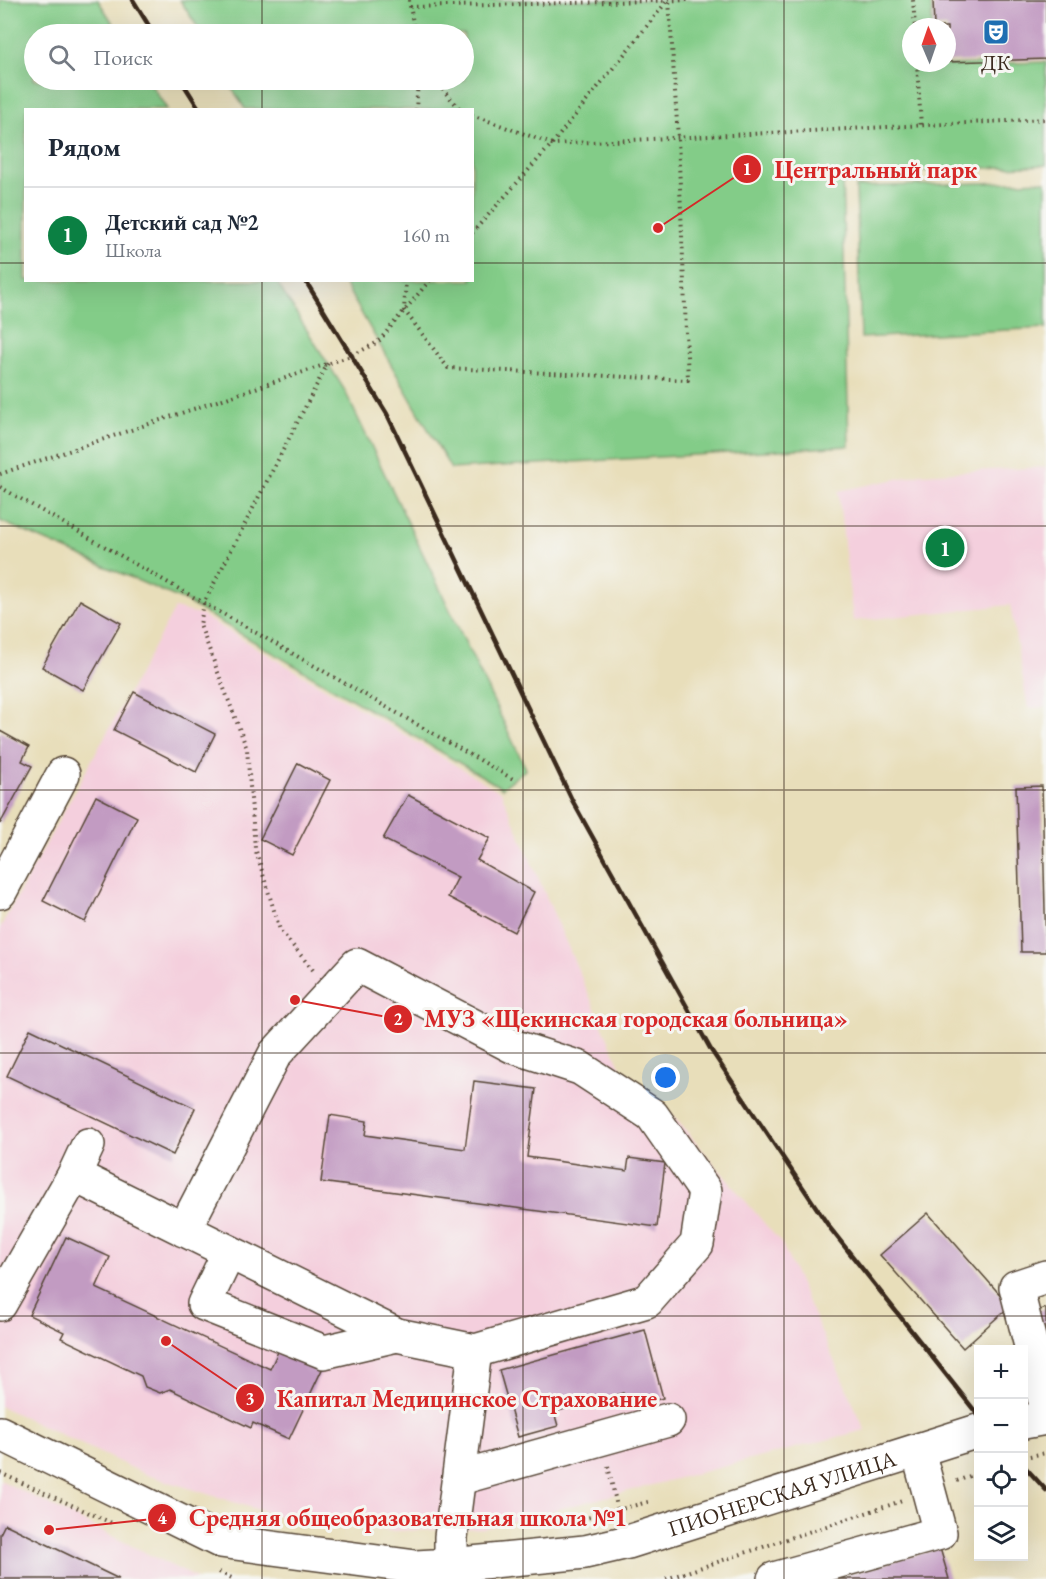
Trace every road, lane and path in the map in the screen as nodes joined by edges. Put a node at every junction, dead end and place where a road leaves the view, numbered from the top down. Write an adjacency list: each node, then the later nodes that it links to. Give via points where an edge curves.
1 (409, 0): 5 (path)
2 (668, 0): 3 (path); 5 (path); 16 (path); 17 (path)
3 (688, 0)
4 (913, 0): 6 (path)
5 (410, 7): 7 (path)
6 (914, 18)
7 (413, 24)
8 (918, 72): 15 (path)
9 (417, 90): 11 (path)
10 (443, 90): 12 (path)
11 (416, 108)
12 (459, 108)
13 (474, 116): 17 (path)
14 (1046, 119): 15 (path)
15 (921, 126): 16 (path)
16 (678, 138): 17 (path); 21 (path, via 688,380 448,368)
17 (552, 144): 18 (path)
18 (474, 231)
19 (406, 282): 21 (path)
20 (428, 282): 21 (path)
21 (404, 310): 22 (path, via 378,342)
22 (328, 363): 23 (path); 25 (path)
23 (0, 474)
24 (0, 487): 25 (path)
25 (204, 603): 27 (path); 29 (path, via 200,625 247,749 255,848 280,930)
26 (63, 774): 28 (street)
27 (513, 779)
28 (0, 892)
29 (332, 993): 32 (street, via 275,1054); 37 (street, via 357,965 512,1046 580,1068 652,1115 705,1191 697,1244 647,1301)
30 (88, 1145): 31 (street)
31 (74, 1175): 32 (street); 35 (street)
32 (184, 1230): 33 (street)
33 (229, 1252): 36 (street); 36 (street, via 204,1304 324,1352)
34 (1046, 1277): 38 (street, via 1016,1287)
35 (0, 1304)
36 (397, 1335): 37 (street)
37 (475, 1351): 49 (street)
38 (1046, 1405)
39 (1046, 1418): 41 (street)
40 (668, 1420): 44 (street)
41 (1028, 1421)
42 (974, 1432): 45 (street, ПИОНЕРСКАЯ УЛИЦА)
43 (0, 1433): 52 (street, ПИОНЕРСКАЯ УЛИЦА, via 220,1541 416,1567)
44 (602, 1439): 49 (street); 51 (path)
45 (918, 1451): 50 (street); 51 (street, ПИОНЕРСКАЯ УЛИЦА)
46 (1046, 1453): 47 (path)
47 (1028, 1456)
48 (974, 1475): 50 (path)
49 (460, 1478): 52 (street, via 451,1537)
50 (930, 1492): 54 (path); 55 (street, via 940,1533)
51 (628, 1542): 53 (street, ПИОНЕРСКАЯ УЛИЦА)
52 (452, 1565): 53 (street, ПИОНЕРСКАЯ УЛИЦА)
53 (586, 1565)
54 (666, 1579)
55 (774, 1579)

